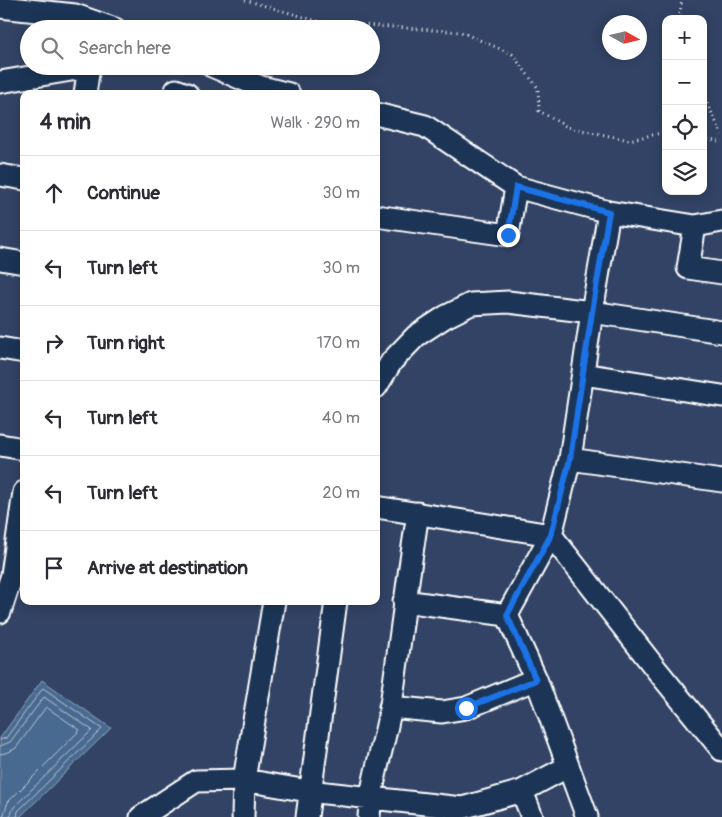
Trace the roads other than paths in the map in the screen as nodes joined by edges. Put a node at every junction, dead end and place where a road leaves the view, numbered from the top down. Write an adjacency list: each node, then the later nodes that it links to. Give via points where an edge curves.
1 (0, 7): 2 (street, via 75,15)
2 (89, 20)
3 (42, 75): 6 (street)
4 (88, 75): 7 (street)
5 (233, 75): 8 (street)
6 (0, 82)
7 (86, 90)
8 (274, 90)
9 (380, 115): 12 (street, via 425,126)
10 (0, 175): 11 (street)
11 (20, 178)
12 (516, 187): 13 (street); 14 (street, via 508,235)
13 (609, 212): 16 (street); 20 (street)
14 (380, 217)
15 (722, 221): 16 (street)
16 (695, 226): 19 (street, via 688,268)
17 (0, 260): 18 (street)
18 (20, 262)
19 (722, 272)
20 (592, 312): 21 (street); 24 (street); 25 (street, via 508,302 471,304 416,336 392,361)
21 (722, 332)
22 (0, 348): 23 (street)
23 (20, 351)
24 (583, 374): 26 (street); 29 (street)
25 (380, 380)
26 (722, 396)
27 (0, 444): 28 (street)
28 (20, 448)
29 (570, 459): 30 (street); 34 (street)
30 (722, 481)
31 (380, 508): 33 (street)
32 (20, 510): 35 (street)
33 (418, 513): 34 (street); 36 (street)
34 (551, 535): 40 (street); 43 (street)
35 (13, 541): 39 (street, via 12,576)
36 (404, 601): 40 (street); 42 (street)
37 (273, 605): 45 (street)
38 (335, 605): 46 (street)
39 (0, 612)
40 (507, 615): 41 (street)
41 (536, 680): 42 (street, via 466,708 442,712); 44 (street)
42 (390, 707): 48 (street)
43 (722, 750)
44 (567, 767): 47 (street); 54 (street)
45 (244, 780): 46 (street); 50 (street, via 196,781); 51 (street)
46 (308, 791): 48 (street); 52 (street)
47 (522, 791): 49 (street); 53 (street)
48 (370, 808): 49 (street)
49 (462, 813)
50 (143, 816)
51 (242, 817)
52 (306, 817)
53 (532, 817)
54 (587, 817)

